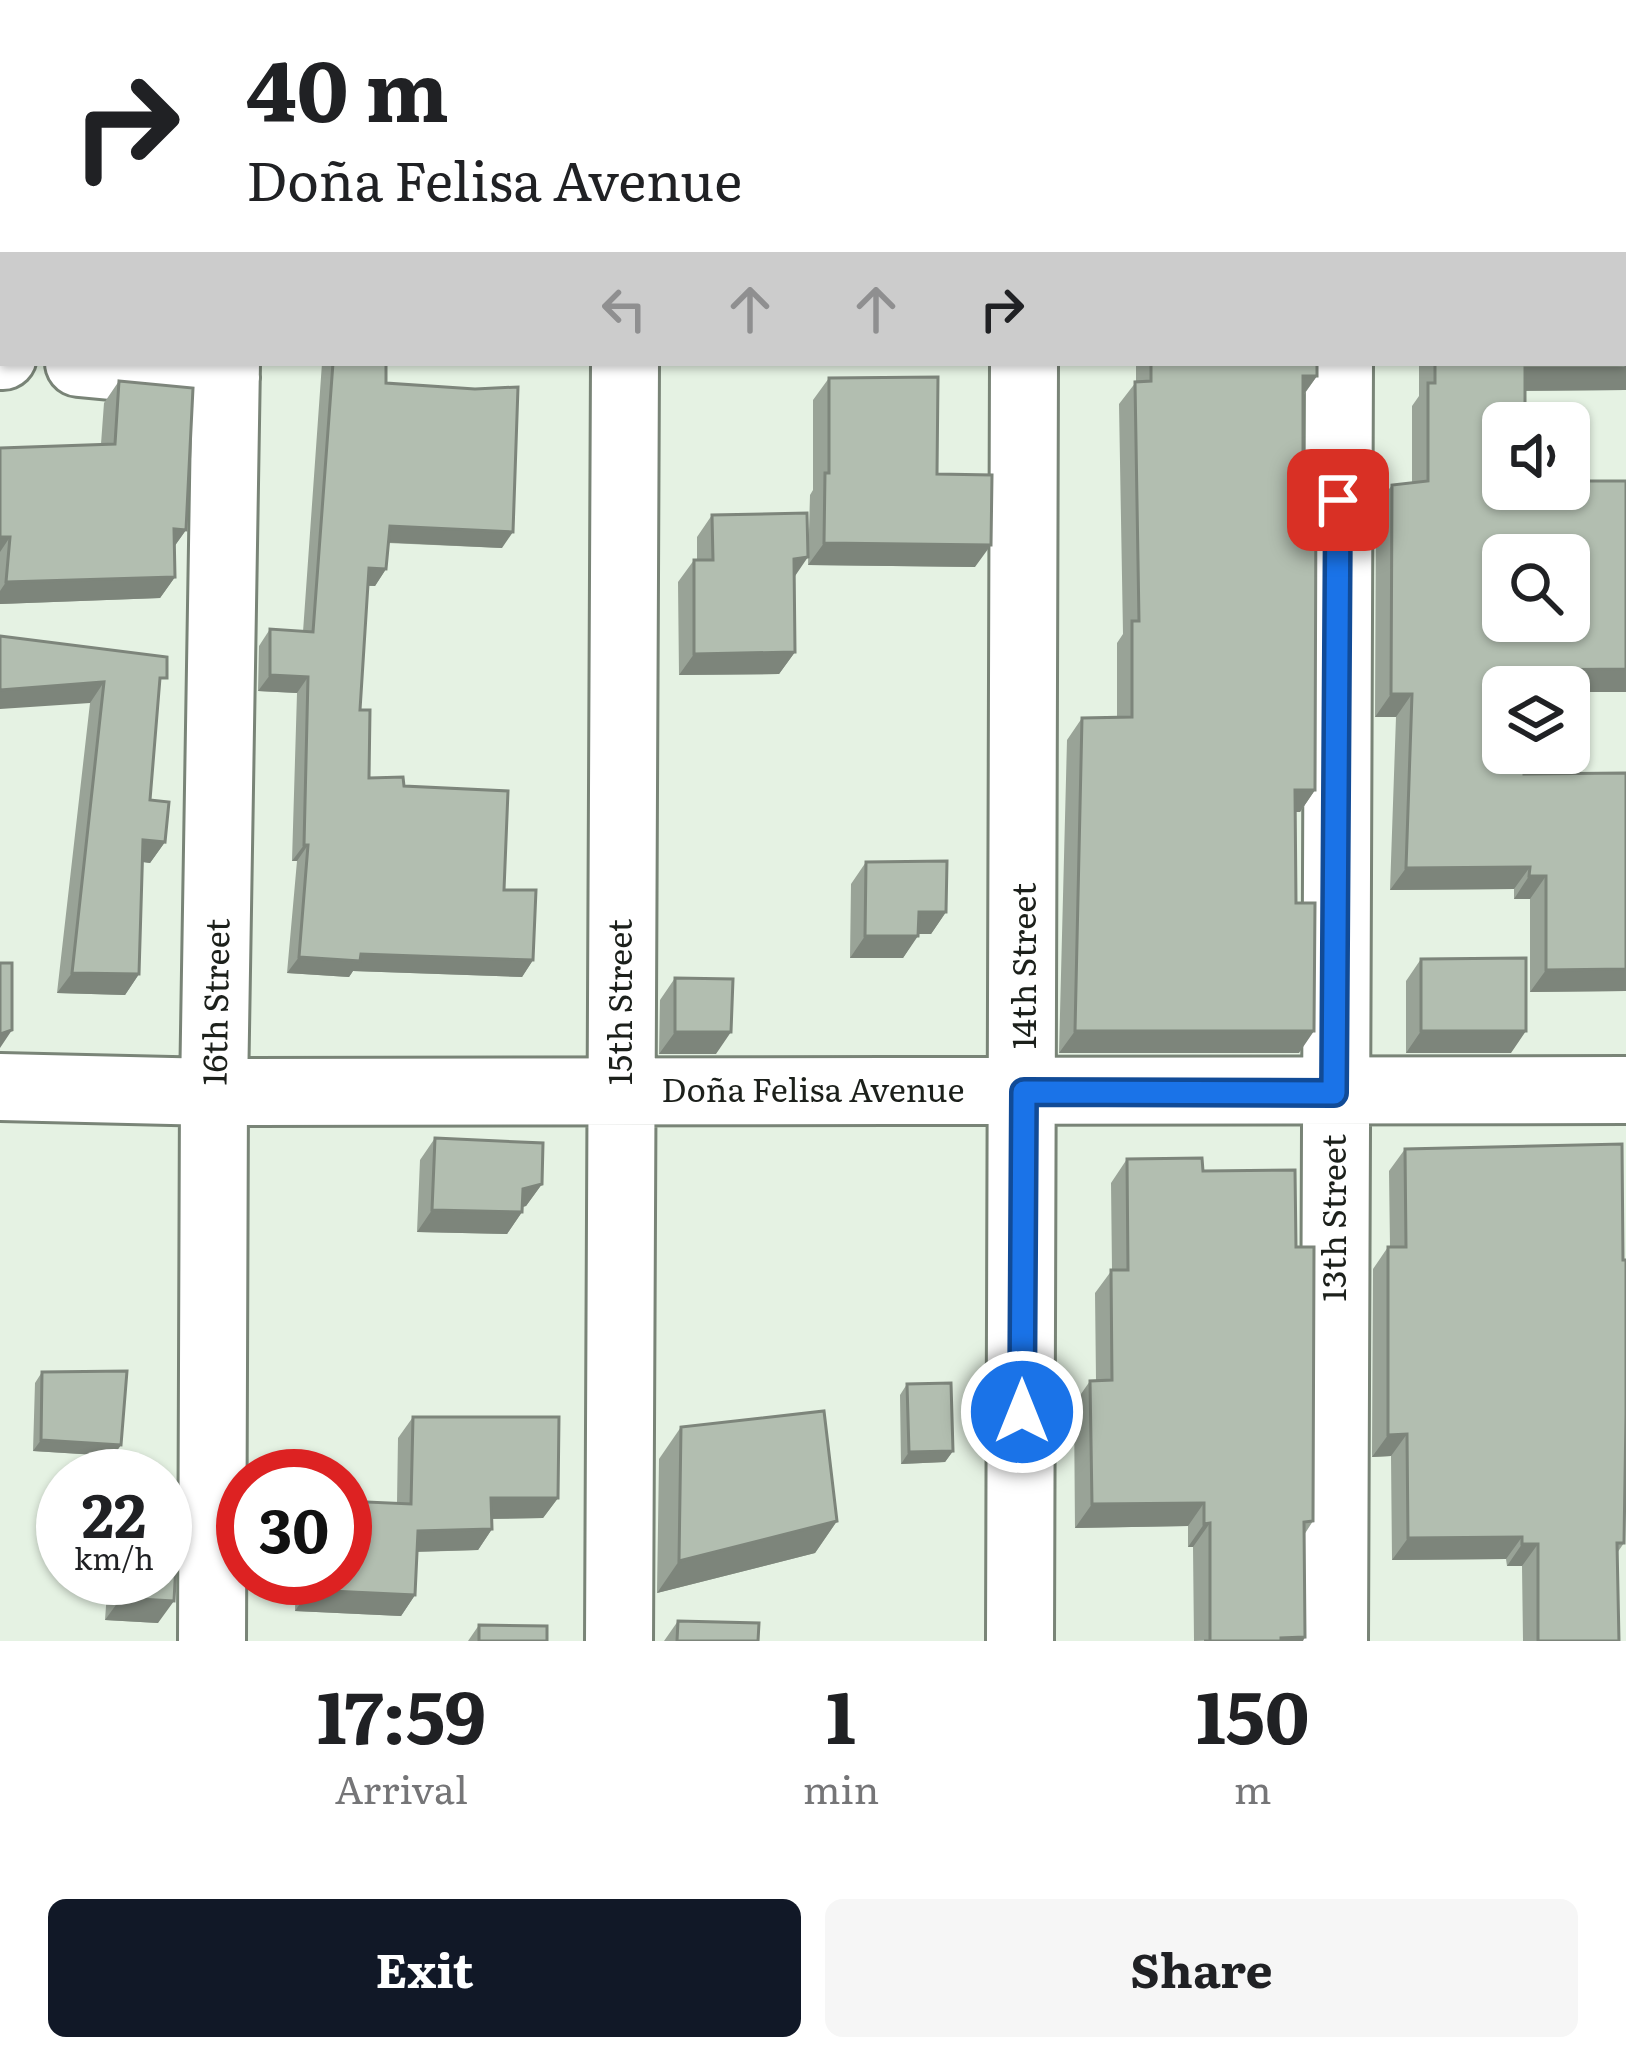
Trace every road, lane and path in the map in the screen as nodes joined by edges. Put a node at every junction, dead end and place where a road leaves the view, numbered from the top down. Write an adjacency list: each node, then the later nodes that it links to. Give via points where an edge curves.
1 (142, 366): 5 (street)
2 (625, 366): 7 (street, 15th Street)
3 (1024, 366): 10 (street, 14th Street)
4 (1339, 366): 11 (street, 13th Street)
5 (226, 370): 9 (street, 16th Street)
6 (0, 1087): 9 (street, Doña Felisa Avenue)
7 (619, 1089): 9 (street, Doña Felisa Avenue); 10 (street, Doña Felisa Avenue); 13 (street, 15th Street)
8 (1626, 1090): 11 (street, Doña Felisa Avenue)
9 (214, 1092): 12 (street, 16th Street)
10 (1024, 1092): 11 (street, Doña Felisa Avenue); 14 (street, 14th Street)
11 (1334, 1093): 15 (street, 13th Street)
12 (212, 1641)
13 (619, 1641)
14 (1020, 1641)
15 (1334, 1641)

